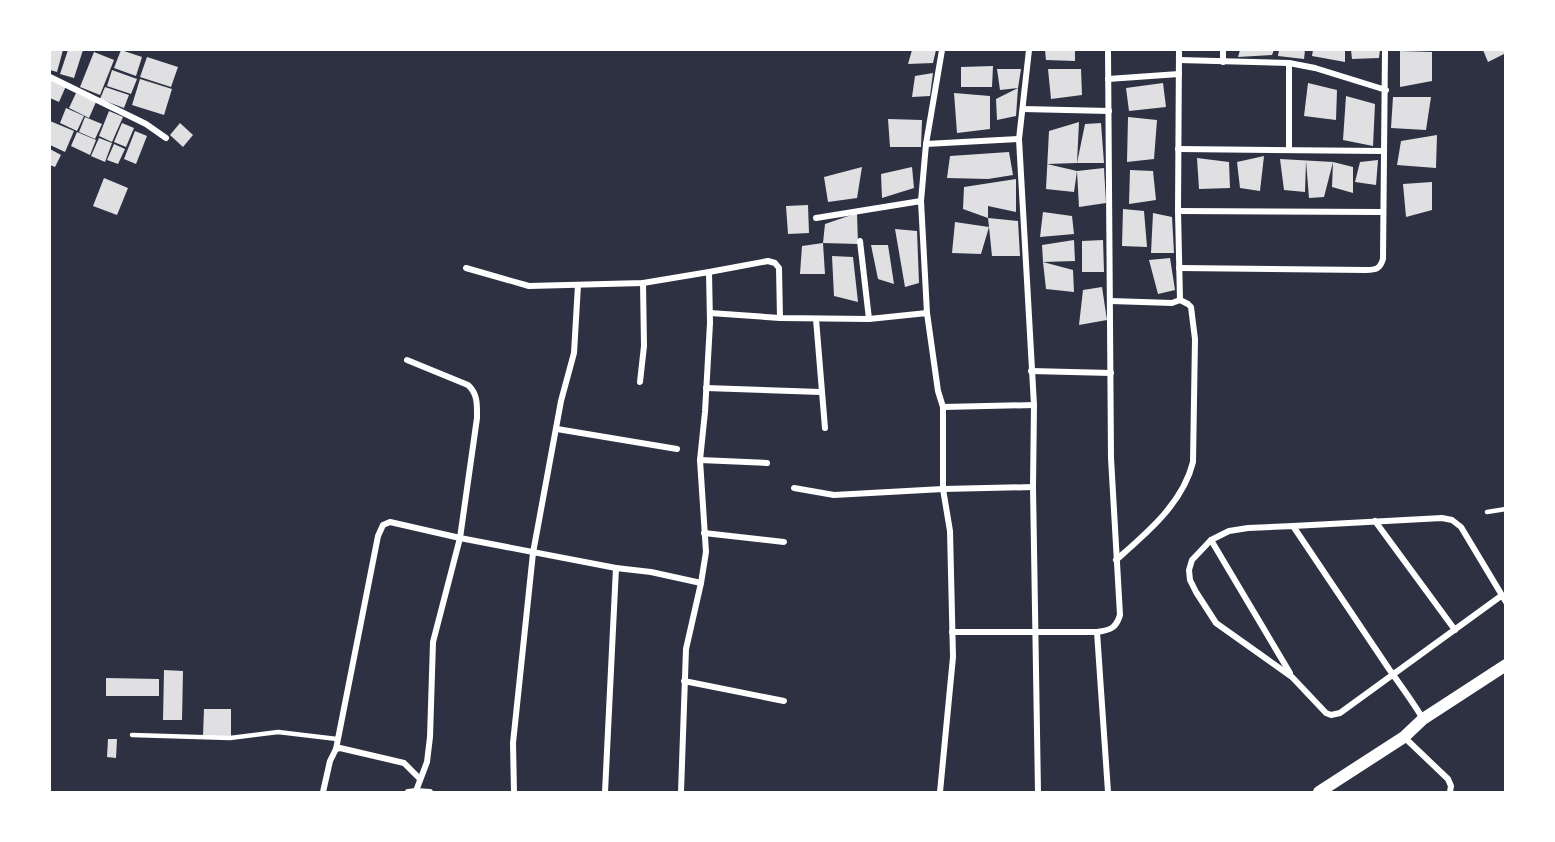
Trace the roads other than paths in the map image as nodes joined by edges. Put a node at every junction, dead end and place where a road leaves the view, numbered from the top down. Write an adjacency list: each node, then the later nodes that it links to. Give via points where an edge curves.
1 (942, 50): 18 (street)
2 (1029, 50): 14 (street)
3 (1108, 50): 12 (street)
4 (1179, 50): 7 (street)
5 (1223, 50): 8 (street)
6 (1384, 50): 13 (street)
7 (1179, 60): 8 (street); 10 (street)
8 (1222, 62): 9 (street)
9 (1289, 63): 13 (street); 20 (street)
10 (1179, 74): 12 (street); 19 (street)
11 (50, 77): 16 (street, via 146,124)
12 (1108, 79): 15 (street)
13 (1386, 90): 21 (street)
14 (1023, 109): 15 (street); 17 (street)
15 (1109, 111): 33 (street)
16 (166, 138)
17 (1019, 139): 18 (street); 40 (street)
18 (926, 144): 22 (street)
19 (1178, 149): 20 (street); 23 (street)
20 (1289, 149): 21 (street)
21 (1384, 151): 24 (street)
22 (921, 201): 25 (street); 35 (street)
23 (1178, 211): 24 (street); 28 (street)
24 (1383, 212): 28 (street, via 1383,259 1375,270)
25 (816, 218)
26 (860, 241): 38 (street)
27 (466, 268): 31 (street, via 528,286)
28 (1179, 268): 32 (street)
29 (708, 272): 30 (street); 34 (street); 36 (street, via 775,263 780,268)
30 (643, 283): 31 (street); 42 (street)
31 (578, 285): 48 (street, via 574,353)
32 (1180, 300): 33 (street); 64 (street, via 1191,308 1195,339 1190,475 1182,491 1148,532)
33 (1111, 301): 41 (street)
34 (710, 313): 36 (street); 43 (street)
35 (927, 313): 38 (street); 46 (street)
36 (780, 318): 37 (street)
37 (816, 319): 38 (street); 44 (street)
38 (869, 319)
39 (407, 360): 60 (street, via 468,385 476,397 477,418)
40 (1031, 371): 41 (street); 45 (street)
41 (1111, 373): 64 (street)
42 (640, 382)
43 (706, 388): 44 (street); 50 (street)
44 (821, 392): 47 (street)
45 (1034, 405): 46 (street); 52 (street)
46 (943, 407): 54 (street)
47 (825, 428)
48 (557, 429): 49 (street); 63 (street)
49 (677, 449)
50 (700, 460): 51 (street); 59 (street)
51 (767, 463)
52 (1033, 487): 54 (street); 70 (street)
53 (794, 488): 54 (street, via 834,495)
54 (944, 489): 69 (street, via 950,531)
55 (1506, 509): 56 (lane)
56 (1487, 512)
57 (1375, 521): 58 (street); 67 (street, via 1452,520 1461,527); 68 (street)
58 (1293, 526): 61 (street, via 1229,531); 73 (street)
59 (704, 533): 62 (street); 66 (street, via 706,552)
60 (460, 538): 63 (street); 80 (street, via 390,522 383,525); 82 (street, via 433,642 430,737)
61 (1210, 540): 74 (street); 74 (street, via 1192,560 1189,570 1196,592 1216,623)
62 (784, 542)
63 (533, 553): 65 (street); 87 (street, via 513,743)
64 (1116, 560): 71 (street, via 1120,615 1117,626)
65 (616, 568): 66 (street); 88 (street)
66 (701, 583): 75 (street, via 686,649)
67 (1503, 599): 68 (street)
68 (1455, 630): 73 (street)
69 (952, 632): 70 (street); 90 (street)
70 (1037, 632): 71 (street); 91 (street)
71 (1097, 632): 92 (street)
72 (1506, 664): 77 (main road)
73 (1393, 675): 74 (street, via 1341,714 1331,715); 77 (street)
74 (1292, 677)
75 (684, 681): 76 (street); 89 (street)
76 (784, 701)
77 (1423, 719): 79 (main road)
78 (132, 735): 80 (lane, via 230,738 278,732)
79 (1404, 737): 93 (main road); 94 (street, via 1448,779)
80 (337, 739): 81 (street)
81 (336, 749): 82 (street, via 404,763); 84 (street)
82 (420, 779): 83 (street)
83 (416, 791): 85 (street); 86 (street)
84 (323, 792)
85 (408, 792)
86 (430, 792)
87 (514, 792)
88 (604, 792)
89 (681, 792)
90 (940, 792)
91 (1038, 792)
92 (1108, 792)
93 (1319, 792)
94 (1450, 792)

